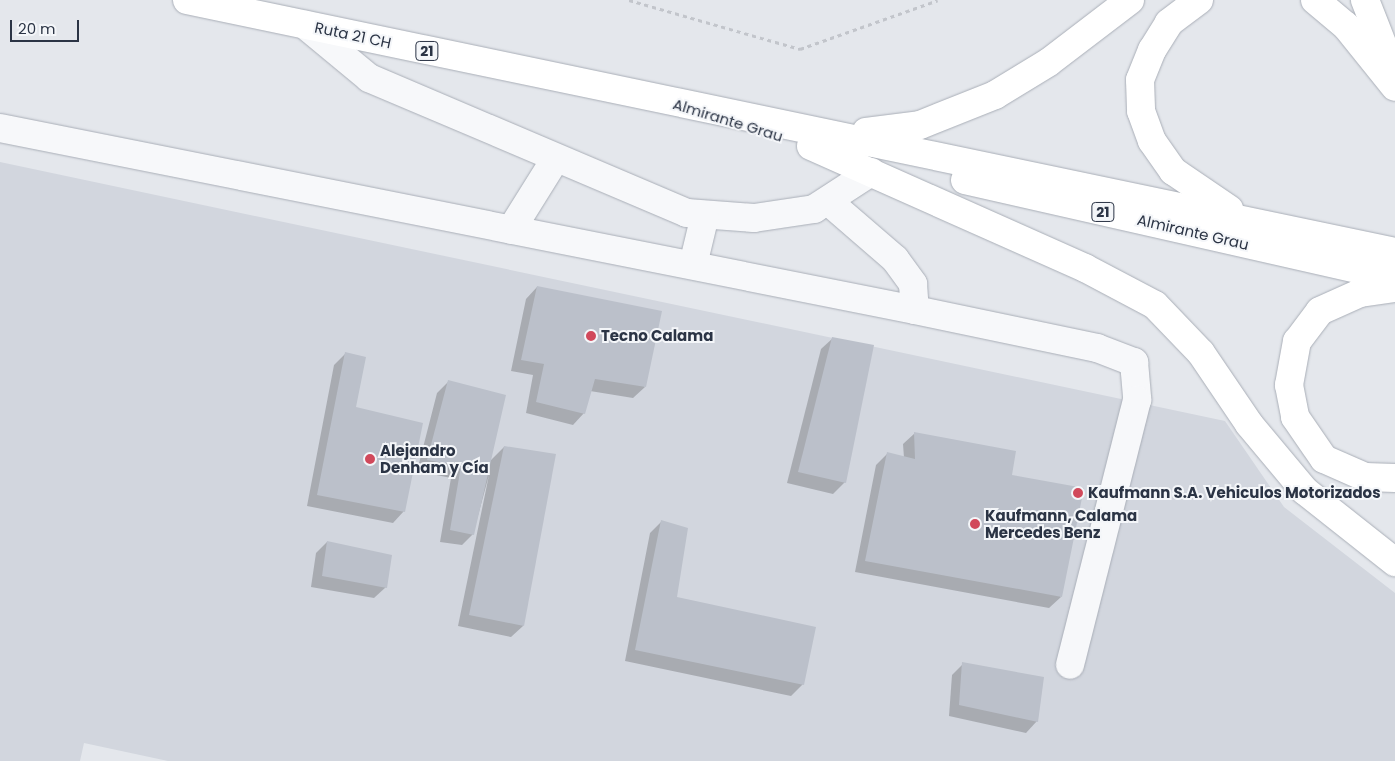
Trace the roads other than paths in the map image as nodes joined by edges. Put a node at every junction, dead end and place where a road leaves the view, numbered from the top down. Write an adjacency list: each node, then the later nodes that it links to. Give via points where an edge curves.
1 (187, 0): 6 (highway, Ruta 21 CH / 21)
2 (1130, 0): 11 (highway, via 1032,74 972,105 900,129)
3 (1199, 0): 16 (highway, via 1169,23 1152,50 1140,80 1141,111 1152,141 1173,171 1207,198)
4 (1315, 0): 8 (highway, via 1351,31)
5 (1365, 0): 7 (highway)
6 (304, 25): 9 (highway, Ruta 21 CH / 21); 12 (street, via 369,78)
7 (1395, 78)
8 (1395, 87)
9 (666, 102): 11 (highway, Almirante Grau / 21)
10 (0, 128): 17 (street)
11 (814, 138): 13 (highway); 16 (highway, Almirante Grau / 21); 20 (highway, Almirante Grau / 21)
12 (556, 158): 15 (street, via 687,213); 17 (street)
13 (872, 172): 14 (street); 24 (highway, via 1100,274 1154,305 1201,353 1249,424 1305,491)
14 (829, 202): 15 (street, via 814,210 754,218); 22 (street, via 895,259 912,284)
15 (705, 215): 19 (street)
16 (1254, 222): 18 (highway, Almirante Grau / 21)
17 (511, 230): 19 (street)
18 (1395, 252)
19 (693, 265): 22 (street)
20 (1395, 278)
21 (1395, 288): 23 (highway, via 1360,293 1320,311 1297,341 1289,385 1295,417 1324,458 1365,477)
22 (915, 310): 25 (street, via 1097,348 1134,362 1137,400)
23 (1395, 478)
24 (1395, 562)
25 (1070, 665)

